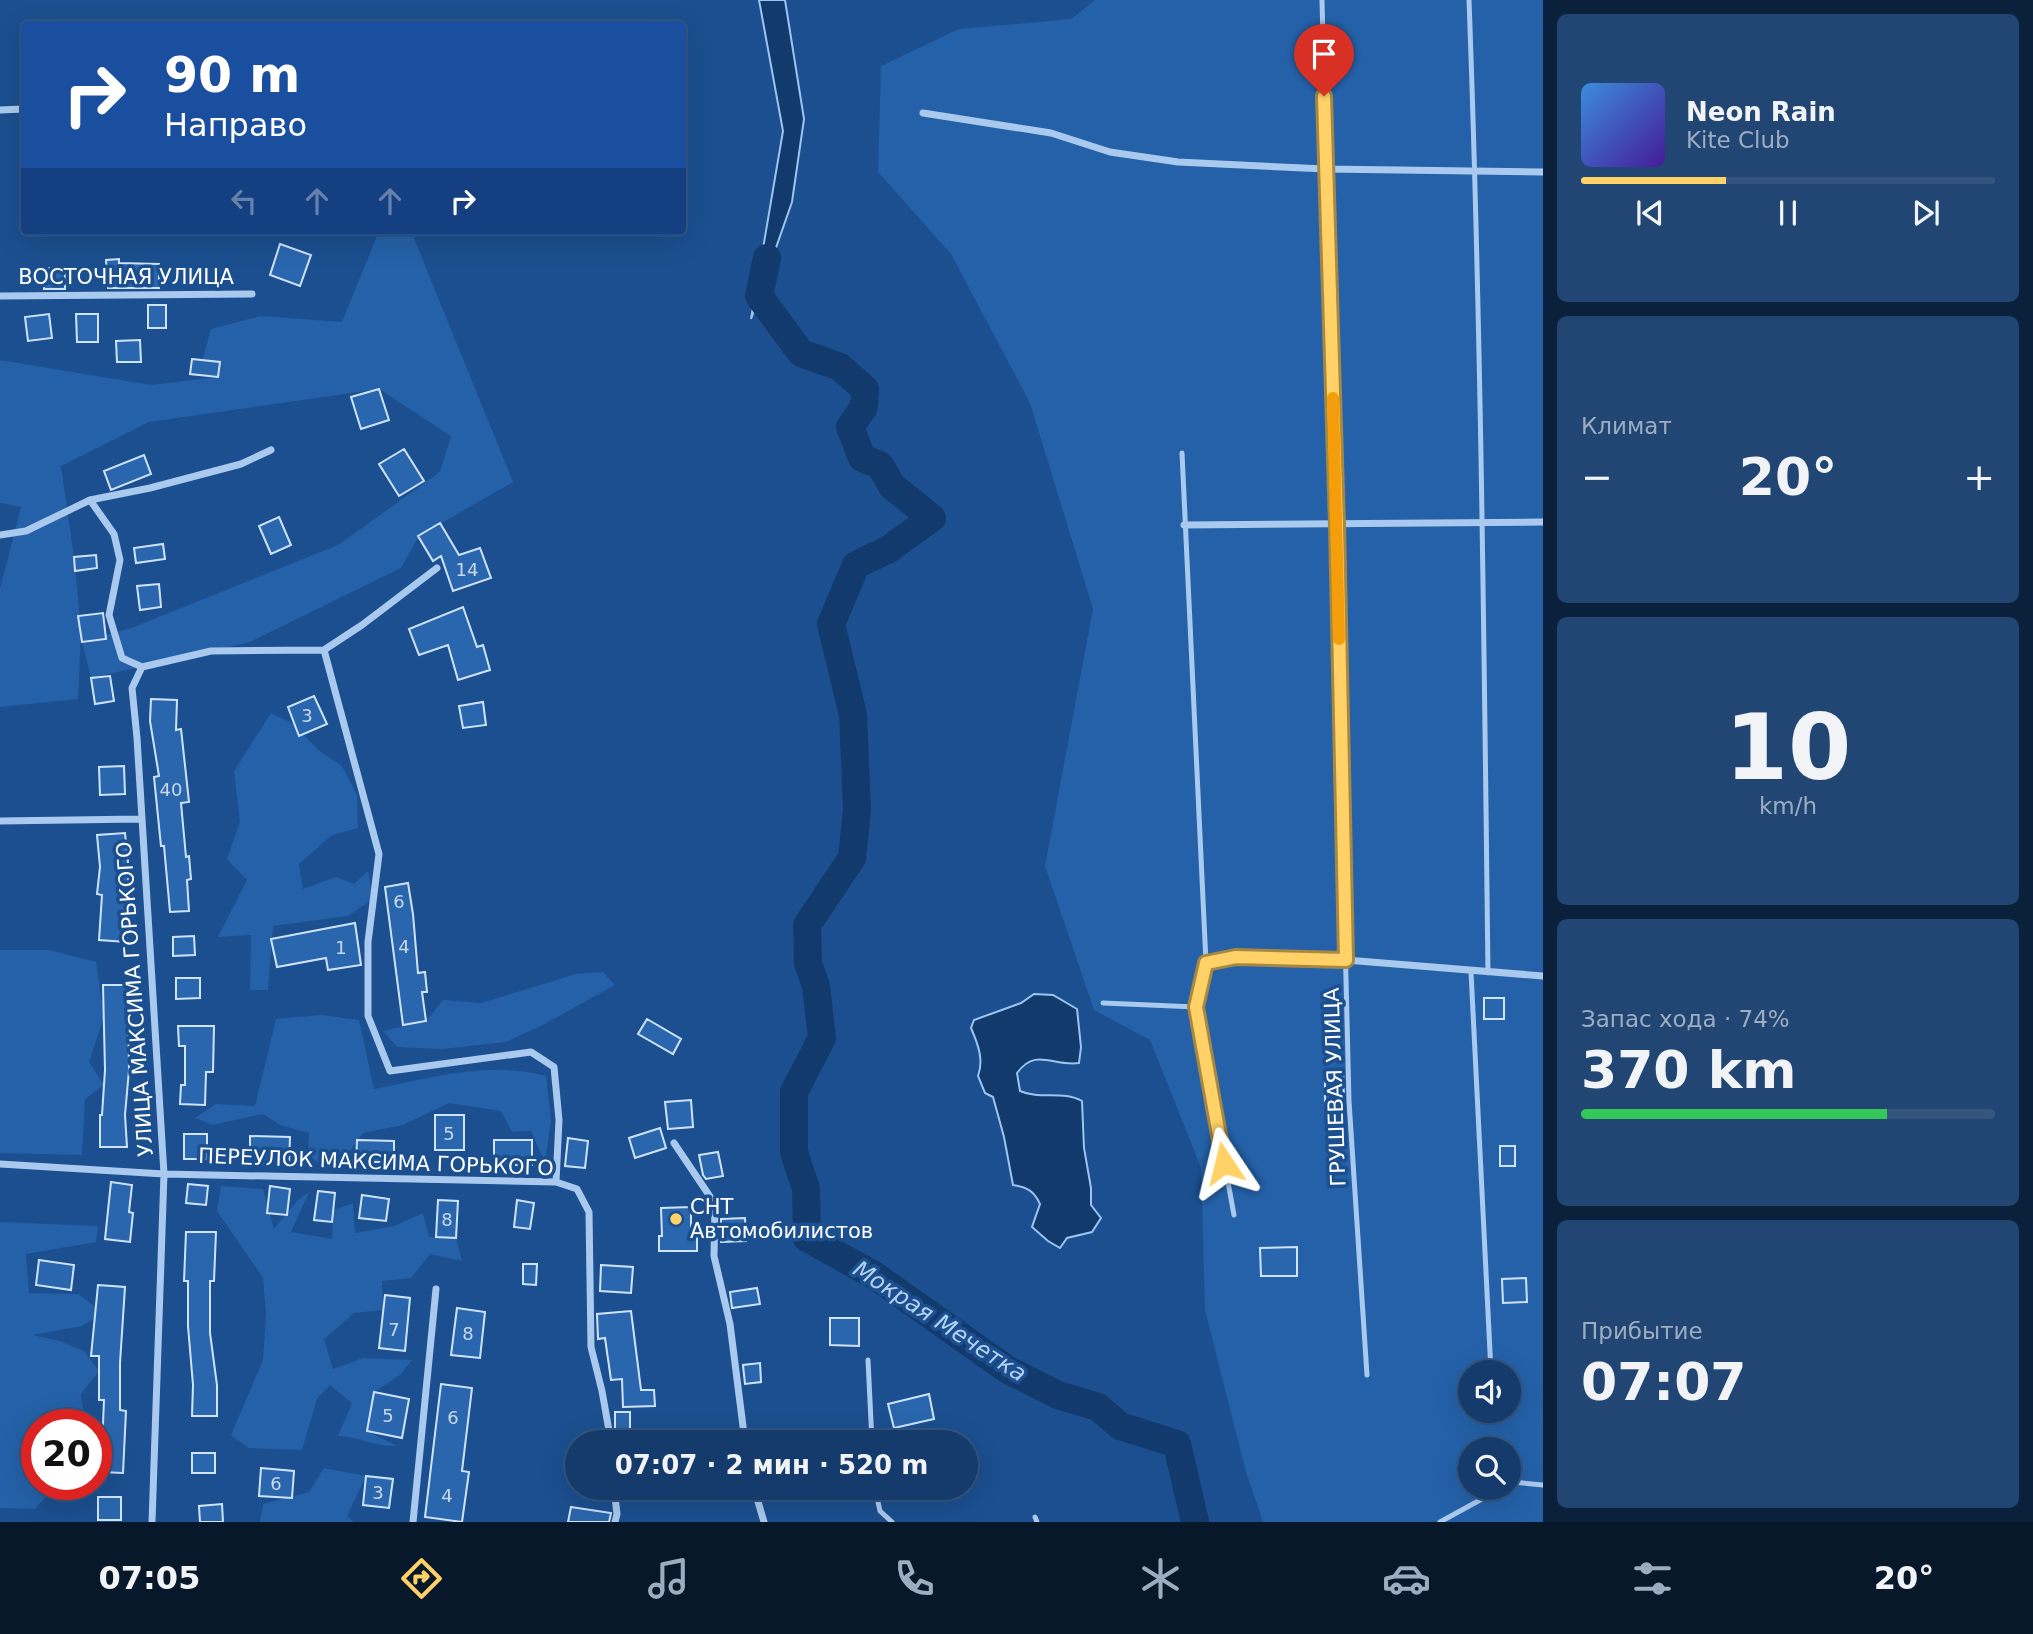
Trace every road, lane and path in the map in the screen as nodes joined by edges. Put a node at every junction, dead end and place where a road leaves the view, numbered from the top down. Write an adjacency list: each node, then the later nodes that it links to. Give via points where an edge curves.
1 (1322, 0): 6 (lane, ГРУШЕВАЯ УЛИЦА)
2 (1469, 0): 7 (lane)
3 (21, 108): 4 (street)
4 (0, 110)
5 (923, 113): 6 (street, via 1051,134 1110,152 1178,162)
6 (1325, 169): 7 (street); 17 (lane, ГРУШЕВАЯ УЛИЦА)
7 (1476, 172): 8 (street); 14 (lane)
8 (1543, 172)
9 (252, 294): 10 (street, ВОСТОЧНАЯ УЛИЦА)
10 (0, 296)
11 (271, 450): 13 (street, via 241,464)
12 (1182, 453): 16 (lane)
13 (90, 500): 18 (street, via 26,531); 21 (street, via 114,534 120,560 110,615 122,658)
14 (1483, 523): 15 (street); 17 (street); 27 (lane)
15 (1543, 523)
16 (1184, 525): 17 (street); 25 (lane)
17 (1337, 525): 24 (lane, ГРУШЕВАЯ УЛИЦА)
18 (0, 535)
19 (437, 568): 20 (street)
20 (324, 650): 21 (street, via 211,651); 34 (street, via 379,855 368,942 368,1016 390,1071 531,1052 554,1067 559,1120)
21 (142, 667): 22 (street, УЛИЦА МАКСИМА ГОРЬКОГО, via 132,688)
22 (141, 819): 23 (street); 33 (street, УЛИЦА МАКСИМА ГОРЬКОГО)
23 (0, 821)
24 (1346, 960): 25 (street, via 1236,957); 26 (street); 39 (lane, ГРУШЕВАЯ УЛИЦА, via 1349,1101)
25 (1206, 963): 30 (lane)
26 (1471, 972): 27 (street); 38 (lane)
27 (1488, 973): 28 (street)
28 (1543, 976)
29 (1103, 1003): 30 (lane)
30 (1196, 1007): 35 (lane)
31 (674, 1143): 41 (street, via 715,1204 714,1256 730,1324)
32 (0, 1164): 33 (street, ПЕРЕУЛОК МАКСИМА ГОРЬКОГО)
33 (164, 1174): 34 (street, ПЕРЕУЛОК МАКСИМА ГОРЬКОГО); 49 (street, УЛИЦА МАКСИМА ГОРЬКОГО)
34 (556, 1182): 40 (street, ПЕРЕУЛОК МАКСИМА ГОРЬКОГО, via 577,1189 589,1212 590,1347)
35 (1234, 1215)
36 (436, 1289): 50 (street)
37 (868, 1360): 42 (lane)
38 (1490, 1360)
39 (1367, 1375)
40 (609, 1430)
41 (743, 1430)
42 (871, 1430)
43 (1521, 1483): 44 (lane)
44 (1543, 1485)
45 (615, 1500): 51 (street)
46 (758, 1500): 52 (street)
47 (878, 1500): 53 (lane, via 880,1511)
48 (1480, 1500): 54 (lane)
49 (152, 1522)
50 (413, 1522)
51 (615, 1522)
52 (764, 1522)
53 (892, 1522)
54 (1440, 1522)

